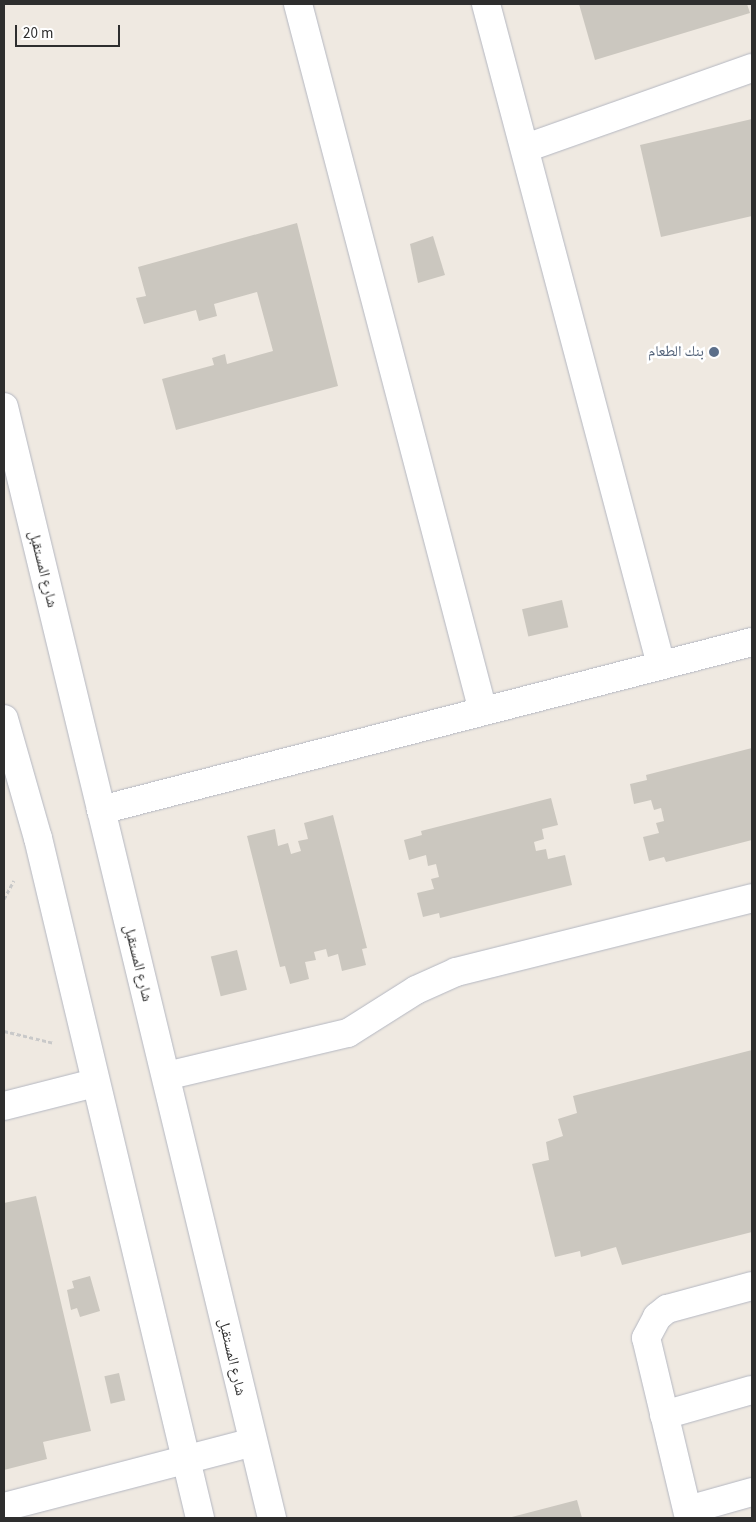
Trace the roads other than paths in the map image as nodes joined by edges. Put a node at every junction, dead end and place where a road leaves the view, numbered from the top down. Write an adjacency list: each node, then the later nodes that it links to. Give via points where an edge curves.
1 (298, 4): 8 (street)
2 (486, 4): 4 (street)
3 (752, 68): 4 (street)
4 (526, 148): 7 (street)
5 (4, 407): 10 (street, شارع المستقبل)
6 (752, 642): 7 (street)
7 (661, 665): 8 (street)
8 (483, 711): 10 (street)
9 (4, 719): 13 (street, via 38,838)
10 (101, 810): 12 (street, شارع المستقبل)
11 (752, 898): 12 (street, via 456,972 416,990 348,1033)
12 (166, 1076): 18 (street, شارع المستقبل)
13 (95, 1083): 14 (street); 19 (street)
14 (4, 1106)
15 (752, 1286): 17 (street, via 667,1309 657,1317 646,1338 646,1350)
16 (752, 1390): 17 (street)
17 (664, 1415): 22 (street)
18 (253, 1442): 19 (street); 24 (street, شارع المستقبل)
19 (185, 1460): 21 (street); 23 (street)
20 (752, 1492): 22 (street)
21 (4, 1507)
22 (689, 1514)
23 (200, 1518)
24 (272, 1518)

